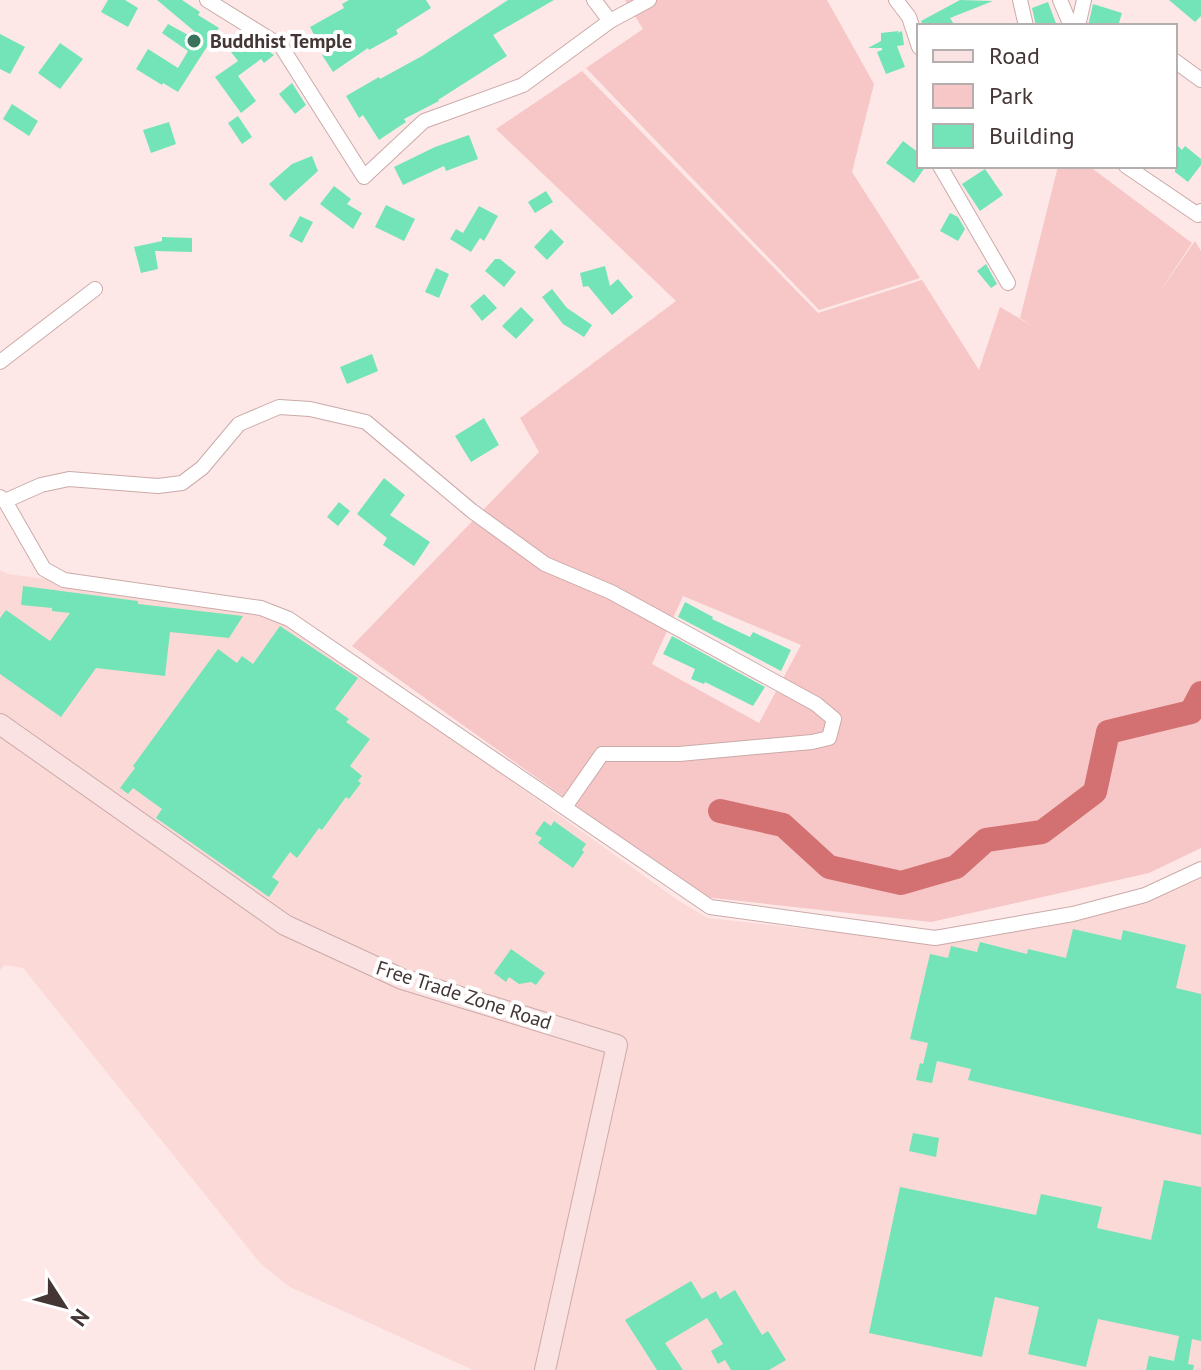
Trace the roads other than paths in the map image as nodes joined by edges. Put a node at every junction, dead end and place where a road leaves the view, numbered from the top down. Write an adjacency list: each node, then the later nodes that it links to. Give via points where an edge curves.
1 (207, 0): 8 (street, via 281,46 364,177 424,121 523,85)
2 (594, 0): 8 (street)
3 (649, 0): 8 (street)
4 (896, 0): 12 (street)
5 (1020, 0): 9 (street)
6 (1060, 0): 10 (street)
7 (1084, 0): 11 (street)
8 (610, 21)
9 (1026, 24)
10 (1070, 24)
11 (1078, 24)
12 (917, 41)
13 (1177, 62): 14 (street)
14 (1201, 80)
15 (941, 168): 18 (street)
16 (1129, 168): 17 (street)
17 (1200, 215)
18 (1008, 283)
19 (95, 289): 20 (street)
20 (0, 362)
21 (2, 499): 23 (street, via 44,569 64,580 261,608 289,619); 23 (street, via 69,479 182,483 239,424 279,407 366,422 545,564 611,592 816,704 834,719 829,738 812,742 679,754 602,754)
22 (0, 724): 25 (street, Free Trade Zone Road, via 285,925 402,979 617,1045)
23 (565, 807): 24 (street, via 710,907 935,938 1073,914 1145,895)
24 (1201, 869)
25 (545, 1370)

